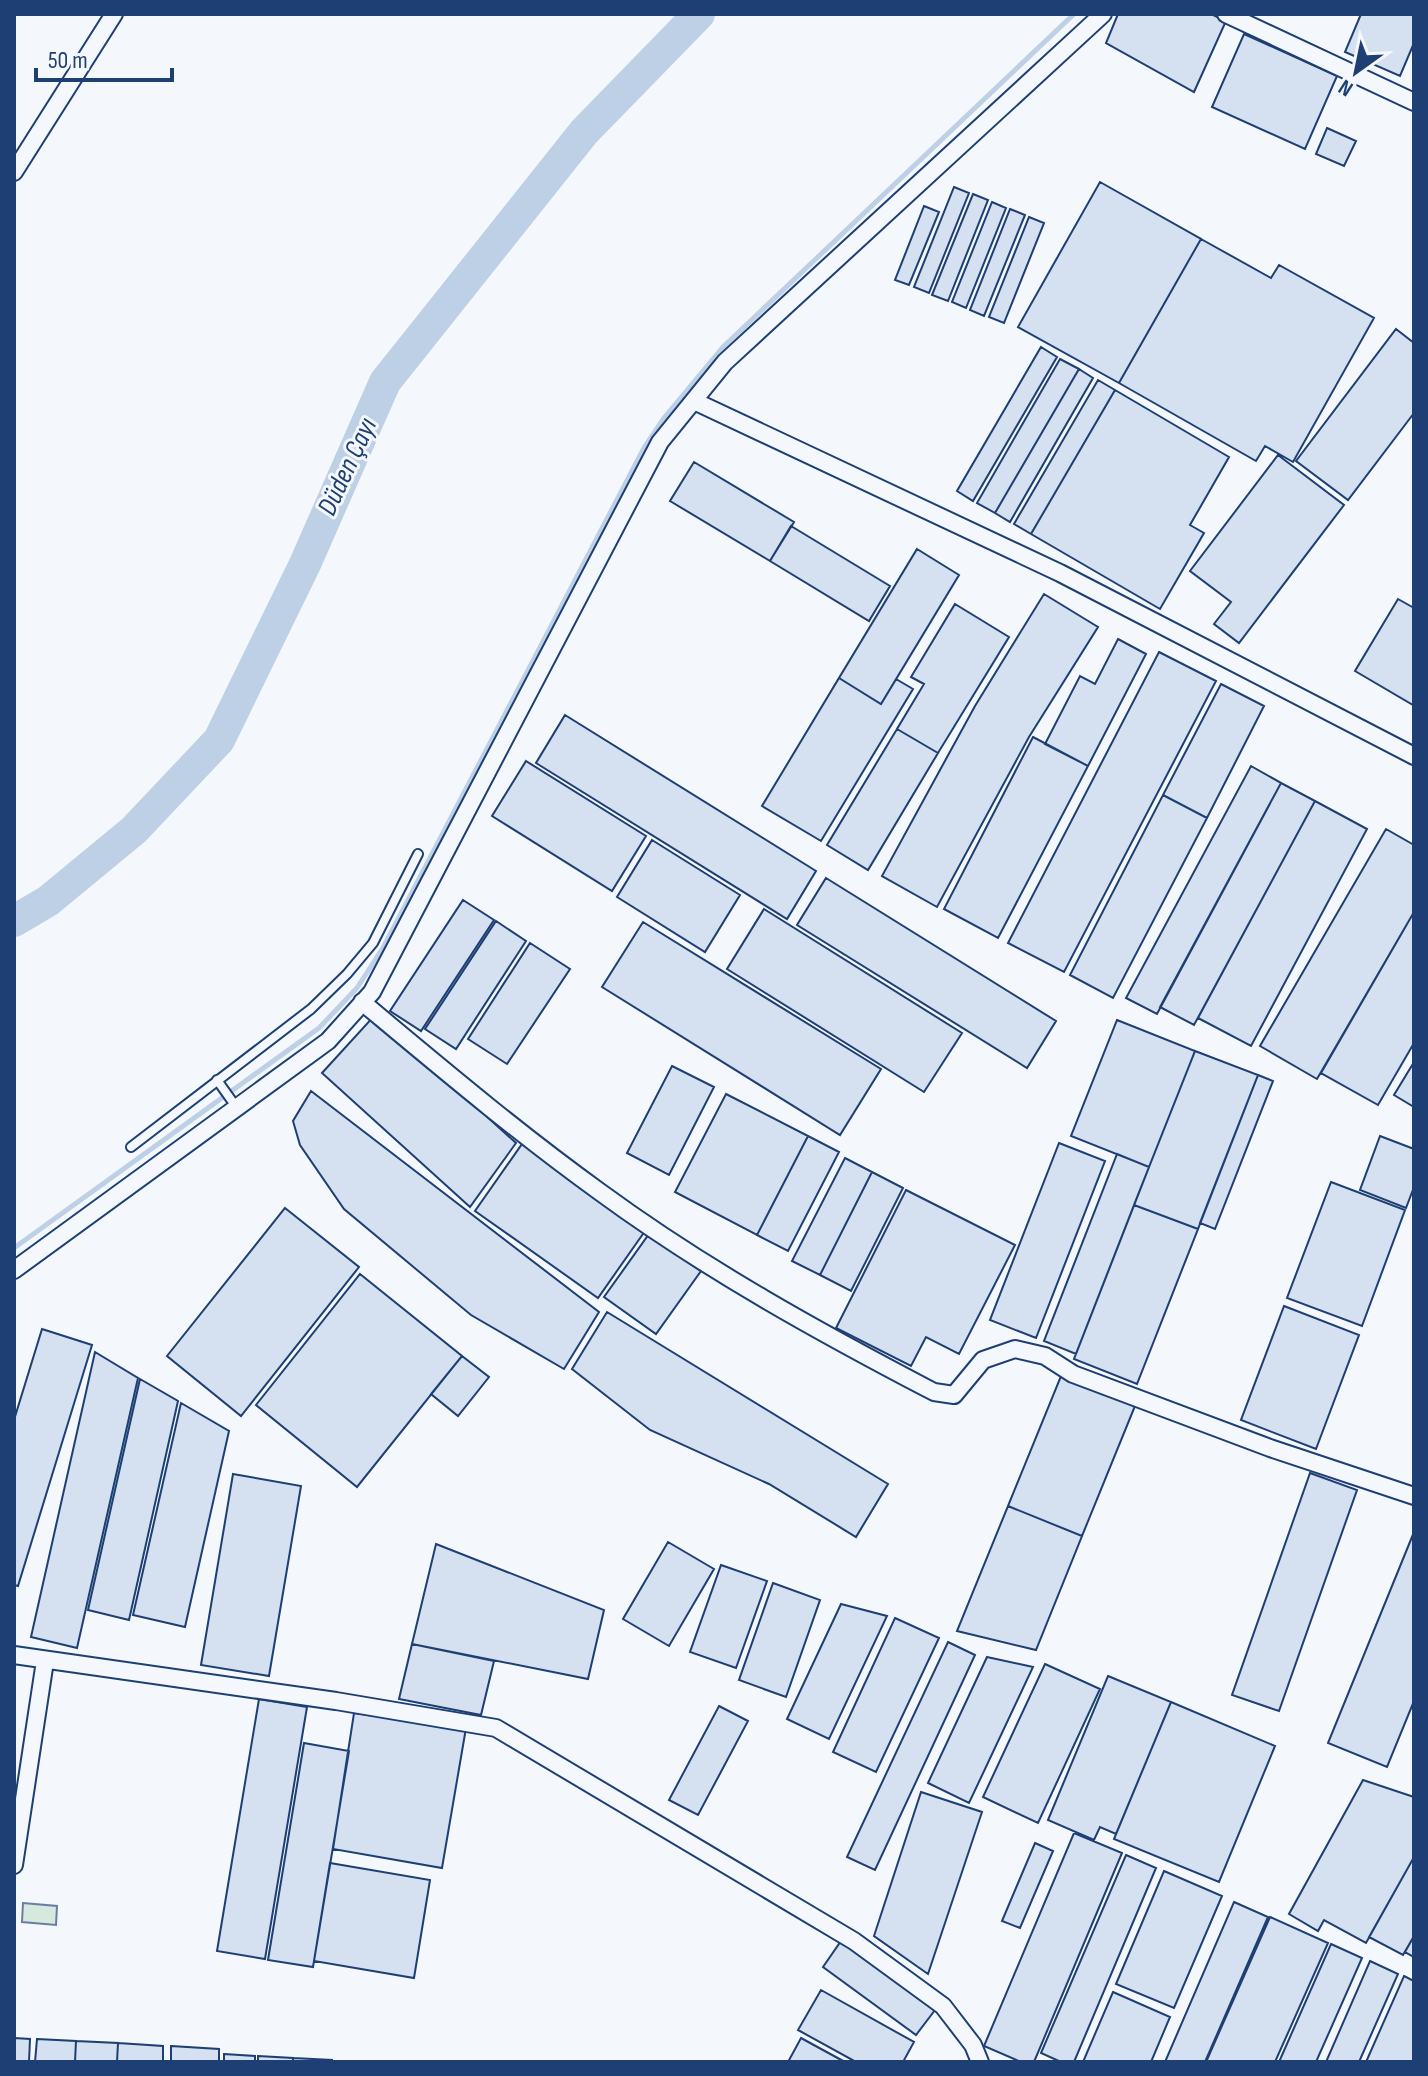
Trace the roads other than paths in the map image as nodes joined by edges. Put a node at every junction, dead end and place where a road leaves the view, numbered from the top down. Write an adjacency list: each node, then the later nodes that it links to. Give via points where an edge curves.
1 (114, 14): 5 (street)
2 (1103, 14): 6 (street, via 725,362)
3 (1226, 14): 4 (street)
4 (1414, 102)
5 (14, 172)
6 (694, 401): 7 (street, via 1060,573); 9 (street, via 660,442 430,885)
7 (1414, 756)
8 (418, 854): 10 (lane, via 373,943 347,974 311,1009)
9 (362, 1002): 11 (street, via 328,1041); 14 (street, via 600,1193 828,1337 934,1392 954,1395 983,1360 1015,1349 1045,1356 1073,1374 1270,1448)
10 (217, 1080): 11 (lane); 12 (lane)
11 (236, 1107): 13 (street)
12 (131, 1147)
13 (14, 1270)
14 (1414, 1496)
15 (14, 1655): 16 (street)
16 (45, 1661): 17 (street); 18 (street, via 496,1728 854,1941 943,2006)
17 (14, 1865)
18 (980, 2062)

